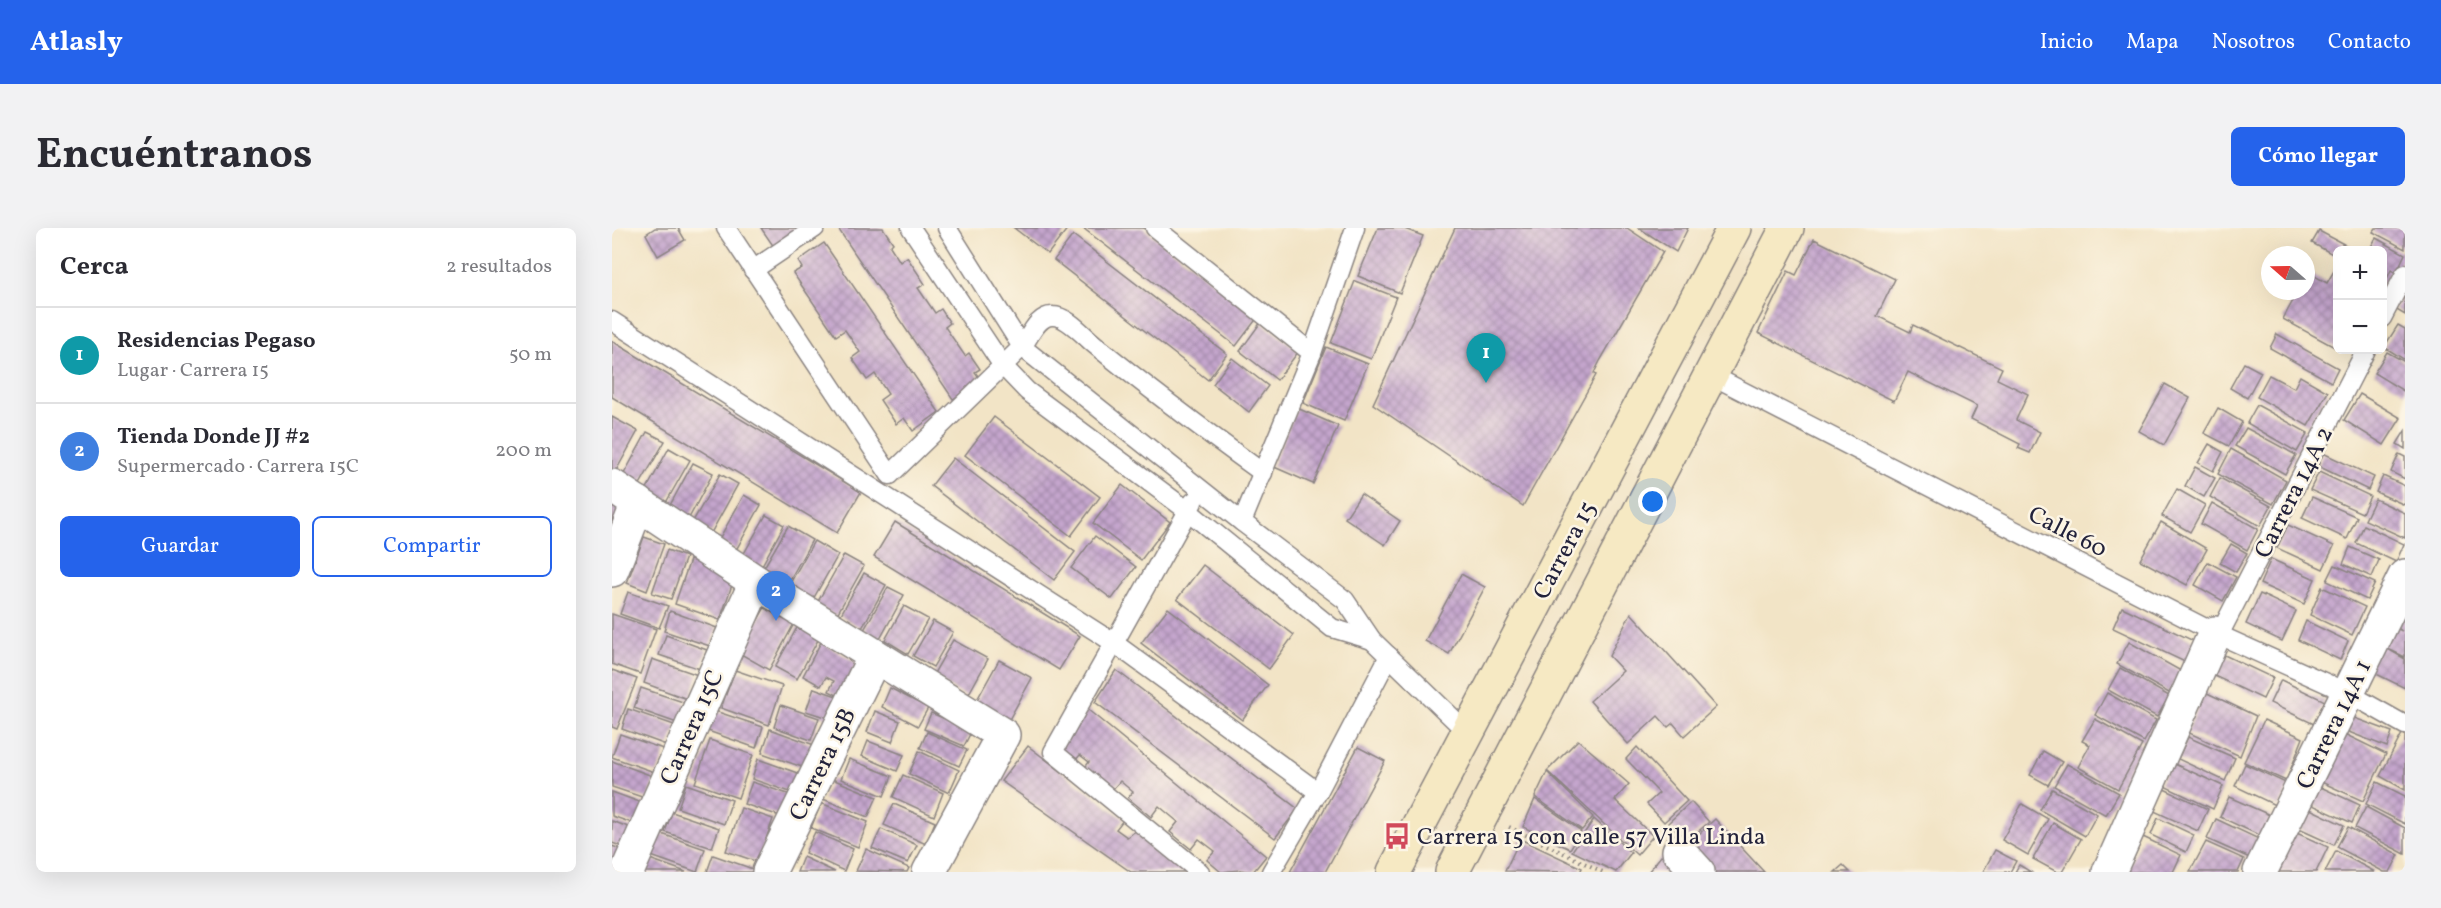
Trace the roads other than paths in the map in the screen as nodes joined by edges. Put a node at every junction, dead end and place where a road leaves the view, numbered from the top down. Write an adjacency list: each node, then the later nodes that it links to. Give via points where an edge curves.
1 (726, 228): 9 (lane)
2 (815, 228): 9 (lane)
3 (911, 228): 16 (lane)
4 (948, 228): 13 (lane)
5 (1155, 228): 14 (lane)
6 (1355, 228): 14 (lane)
7 (1734, 228): 35 (main road, Carrera 15)
8 (1787, 228): 17 (main road, Carrera 15)
9 (753, 270): 19 (lane)
10 (2405, 274): 11 (lane)
11 (2387, 308)
12 (612, 321): 22 (lane)
13 (1022, 347): 16 (lane); 18 (lane, via 1045,316 1055,315 1146,388); 20 (lane)
14 (1312, 353): 18 (lane)
15 (2364, 354): 28 (lane, Carrera 14A 2)
16 (1003, 366): 19 (lane); 23 (lane, via 1027,391)
17 (1711, 375): 28 (lane, Calle 60); 36 (main road, Carrera 15)
18 (1263, 473): 24 (lane)
19 (890, 475): 22 (lane)
20 (1201, 488): 23 (lane); 24 (lane)
21 (625, 494): 25 (street); 27 (street)
22 (882, 494): 30 (lane)
23 (1188, 511): 29 (lane, via 1332,628); 30 (lane)
24 (1242, 522): 29 (lane, via 1345,600)
25 (612, 570)
26 (2405, 576): 33 (street, Carrera 14A 1)
27 (756, 582): 31 (street); 38 (street, Carrera 15C)
28 (2217, 634): 33 (lane, Calle 60); 45 (street, Carrera 14A 2)
29 (1372, 640): 32 (lane)
30 (1114, 644): 37 (lane); 41 (lane, via 1053,752)
31 (875, 656): 39 (street, Carrera 15B); 40 (street, via 1003,735)
32 (1389, 656): 35 (lane); 37 (lane)
33 (2348, 693): 34 (lane, Calle 60); 46 (street, Carrera 14A 1)
34 (2405, 725)
35 (1468, 733): 36 (main road); 43 (main road, Carrera 15)
36 (1512, 757): 44 (main road, Carrera 15)
37 (1318, 792): 42 (lane)
38 (627, 872)
39 (769, 872)
40 (929, 872)
41 (1200, 872)
42 (1271, 872)
43 (1394, 872)
44 (1452, 872)
45 (2109, 872)
46 (2260, 872)

